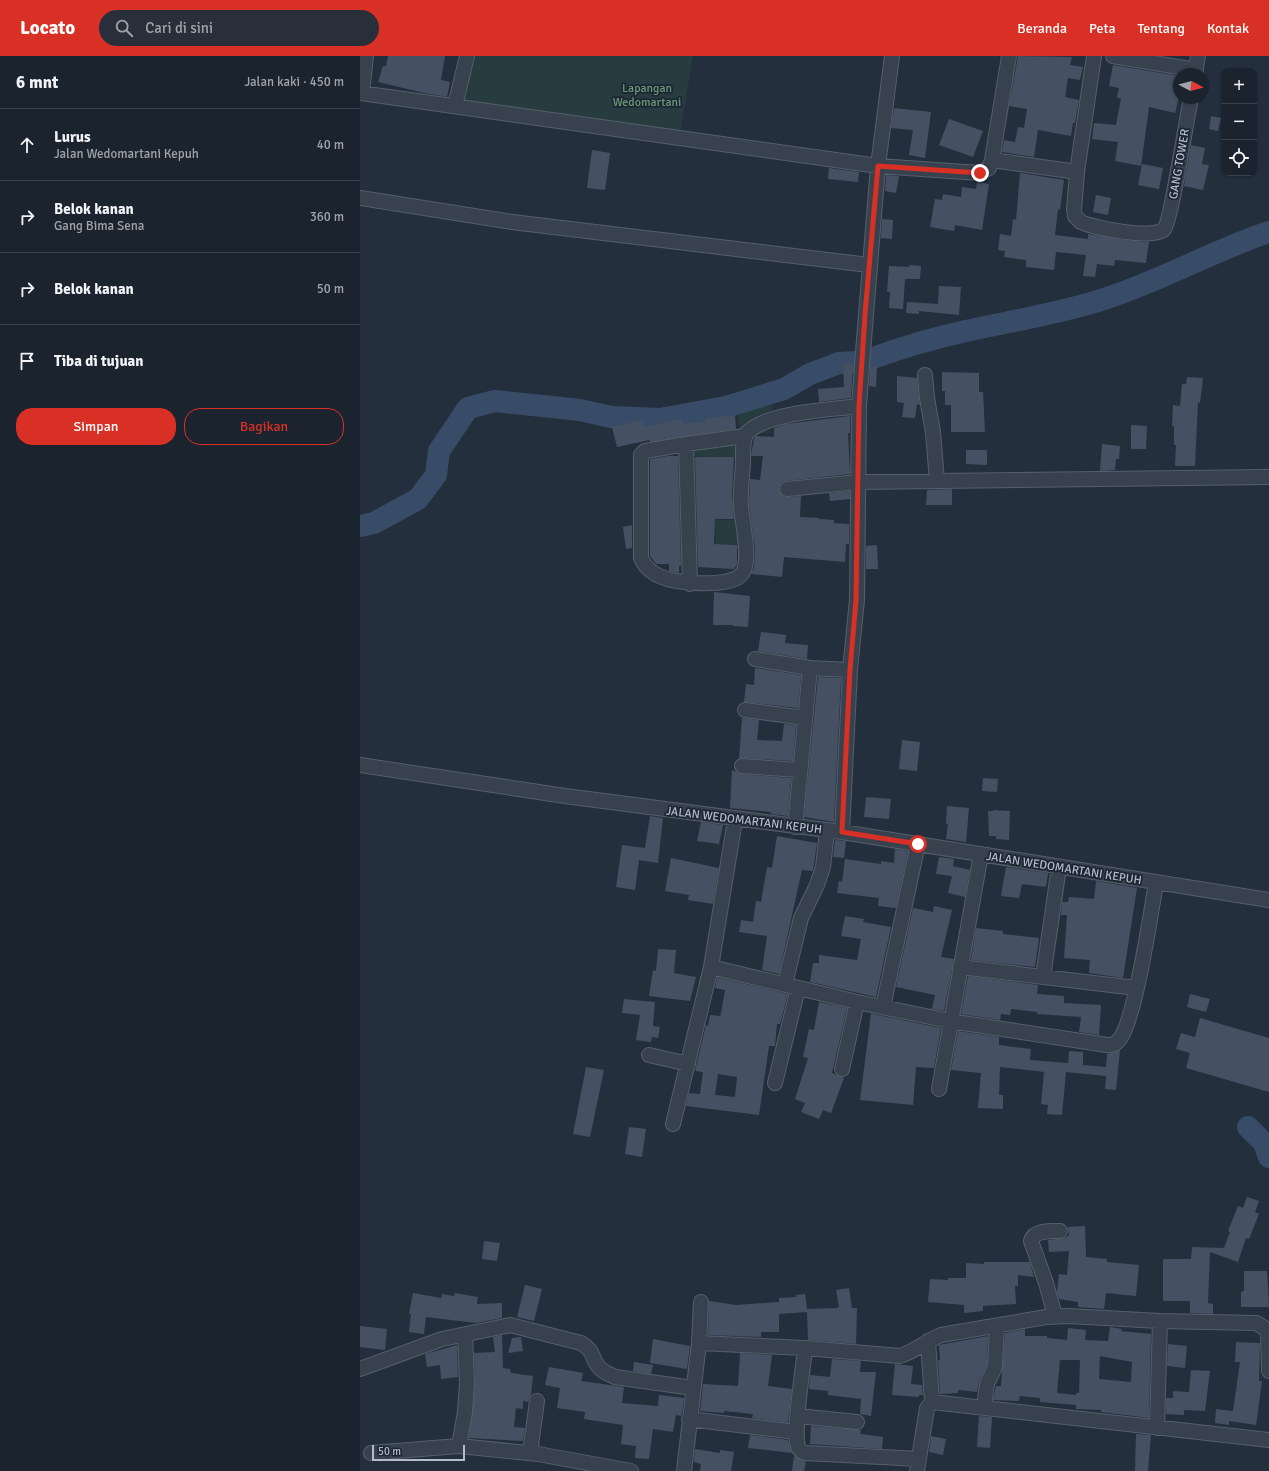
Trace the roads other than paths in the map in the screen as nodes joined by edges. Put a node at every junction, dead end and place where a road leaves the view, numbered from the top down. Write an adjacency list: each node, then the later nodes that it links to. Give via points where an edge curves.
1 (366, 56): 8 (street)
2 (467, 56): 10 (street)
3 (892, 56): 12 (street)
4 (1009, 56): 11 (street)
5 (1094, 56): 13 (street)
6 (1113, 56): 7 (street)
7 (1196, 67)
8 (361, 93): 10 (street)
9 (1189, 104): 13 (street, GANG TOWER, via 1170,208 1165,229 1159,233 1142,234 1081,222 1075,216 1074,210)
10 (455, 106): 12 (street)
11 (992, 160): 12 (street, via 989,168 980,173); 13 (street)
12 (878, 166): 15 (street)
13 (1077, 172)
14 (360, 198): 15 (street, via 512,222)
15 (869, 265): 17 (street)
16 (925, 375): 21 (street)
17 (859, 406): 18 (street, via 800,413 776,419 757,425); 22 (street)
18 (745, 436): 19 (street); 24 (street, via 741,506 745,535 743,572 737,578 728,581)
19 (686, 444): 24 (street); 24 (street, via 645,451 641,455 640,553 643,563 660,578)
20 (1269, 477): 21 (street)
21 (937, 481): 22 (street)
22 (859, 482): 23 (street); 27 (street, via 856,600)
23 (787, 489)
24 (690, 584)
25 (755, 659): 26 (street)
26 (810, 668): 27 (street); 29 (street)
27 (850, 670): 36 (street)
28 (745, 710): 29 (street)
29 (805, 718): 32 (street)
30 (360, 764): 33 (street, JALAN WEDOMARTANI KEPUH)
31 (742, 766): 32 (street)
32 (799, 770): 34 (street)
33 (735, 820): 34 (street, JALAN WEDOMARTANI KEPUH); 42 (street)
34 (795, 827): 35 (street, JALAN WEDOMARTANI KEPUH)
35 (827, 831): 36 (street, JALAN WEDOMARTANI KEPUH); 45 (street, via 823,867 801,918)
36 (842, 832): 37 (street, JALAN WEDOMARTANI KEPUH)
37 (918, 844): 38 (street, JALAN WEDOMARTANI KEPUH); 48 (street)
38 (981, 854): 39 (street, JALAN WEDOMARTANI KEPUH); 43 (street)
39 (1059, 867): 40 (street, JALAN WEDOMARTANI KEPUH); 44 (street)
40 (1156, 883): 41 (street, JALAN WEDOMARTANI KEPUH); 46 (street)
41 (1269, 900)
42 (712, 967): 45 (street); 51 (street)
43 (960, 967): 44 (street); 49 (street)
44 (1043, 977): 46 (street)
45 (791, 986): 47 (street); 53 (street)
46 (1136, 988): 49 (street, via 1134,1004 1122,1037 1107,1046)
47 (857, 1002): 48 (street); 52 (street)
48 (883, 1007): 49 (street)
49 (950, 1021): 54 (street)
50 (649, 1055): 51 (street)
51 (688, 1064): 55 (street)
52 (842, 1069)
53 (775, 1083)
54 (939, 1089)
55 (673, 1124)
56 (1060, 1231): 58 (street, via 1040,1233 1035,1235 1032,1241)
57 (701, 1302): 63 (street)
58 (1055, 1316): 59 (street); 60 (street)
59 (1160, 1322): 66 (street, via 1257,1323 1268,1331); 74 (street)
60 (997, 1326): 62 (street, via 941,1335); 70 (street, via 995,1367 987,1384)
61 (465, 1335): 65 (street, via 442,1339); 67 (street, via 517,1325 581,1343 590,1349 597,1366 615,1377); 77 (street, via 467,1384)
62 (928, 1341): 64 (street, via 912,1352 900,1356); 69 (street)
63 (699, 1343): 64 (street); 67 (street)
64 (805, 1348): 71 (street)
65 (360, 1369)
66 (1269, 1371)
67 (693, 1388): 72 (street)
68 (537, 1401): 79 (street)
69 (932, 1402): 70 (street); 80 (street, via 927,1408)
70 (984, 1407): 74 (street)
71 (798, 1416): 73 (street); 75 (street)
72 (689, 1419): 75 (street); 82 (street)
73 (856, 1422)
74 (1157, 1428): 76 (street)
75 (796, 1432): 80 (street, via 799,1449 805,1453)
76 (1269, 1440)
77 (459, 1446): 78 (street); 79 (street)
78 (371, 1453)
79 (530, 1453): 81 (street)
80 (918, 1465)
81 (631, 1471)
82 (684, 1471)

